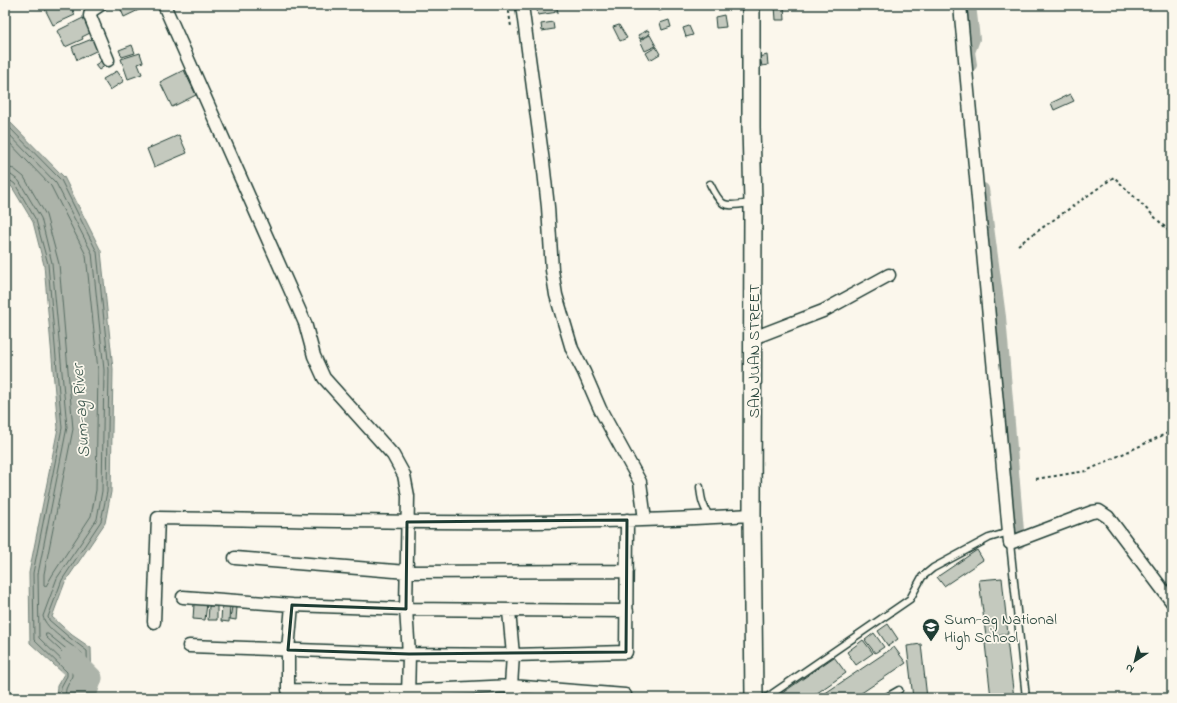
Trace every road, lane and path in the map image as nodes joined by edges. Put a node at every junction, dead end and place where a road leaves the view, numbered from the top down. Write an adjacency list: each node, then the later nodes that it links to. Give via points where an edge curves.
1 (100, 5): 8 (street, via 91,10 90,16)
2 (164, 5): 22 (street, via 305,323 314,356 324,378 393,455 404,475 408,496)
3 (508, 5): 7 (path)
4 (522, 5): 21 (street, via 543,162 556,295 572,349 600,409 640,482)
5 (751, 5): 10 (main road, SAN JUAN STREET)
6 (960, 5): 23 (street)
7 (511, 27)
8 (108, 60)
9 (710, 184): 10 (lane, via 717,198 726,206)
10 (753, 202): 14 (main road, SAN JUAN STREET)
11 (1172, 234): 12 (path, via 1114,177)
12 (1018, 244)
13 (889, 275): 14 (street, via 824,311)
14 (753, 338): 18 (main road, SAN JUAN STREET)
15 (1172, 431): 16 (path, via 1086,470)
16 (1036, 479)
17 (700, 487): 19 (lane, via 703,506)
18 (752, 515): 19 (street); 42 (main road, SAN JUAN STREET)
19 (710, 517): 21 (street)
20 (627, 520): 21 (street); 22 (street); 25 (street)
21 (645, 520)
22 (407, 522): 26 (street); 33 (street, via 158,518)
23 (1015, 538): 27 (street, via 1098,511 1108,517); 43 (lane, via 989,538 933,568 922,577 910,599); 45 (lane)
24 (235, 558): 26 (street)
25 (627, 571): 26 (street); 32 (street)
26 (407, 572): 30 (street)
27 (1170, 594)
28 (183, 597): 29 (street)
29 (292, 605): 30 (street); 35 (street)
30 (406, 610): 31 (street); 36 (street)
31 (509, 611): 32 (street); 37 (street)
32 (626, 611): 37 (street, via 626,652)
33 (154, 622)
34 (189, 646): 35 (street)
35 (288, 650): 36 (street); 40 (street, via 288,690)
36 (409, 654): 37 (street); 40 (street)
37 (513, 654): 39 (street)
38 (899, 690): 44 (lane)
39 (512, 692): 40 (street); 41 (street)
40 (408, 695)
41 (625, 695)
42 (754, 698)
43 (766, 698)
44 (885, 698)
45 (1026, 698)

